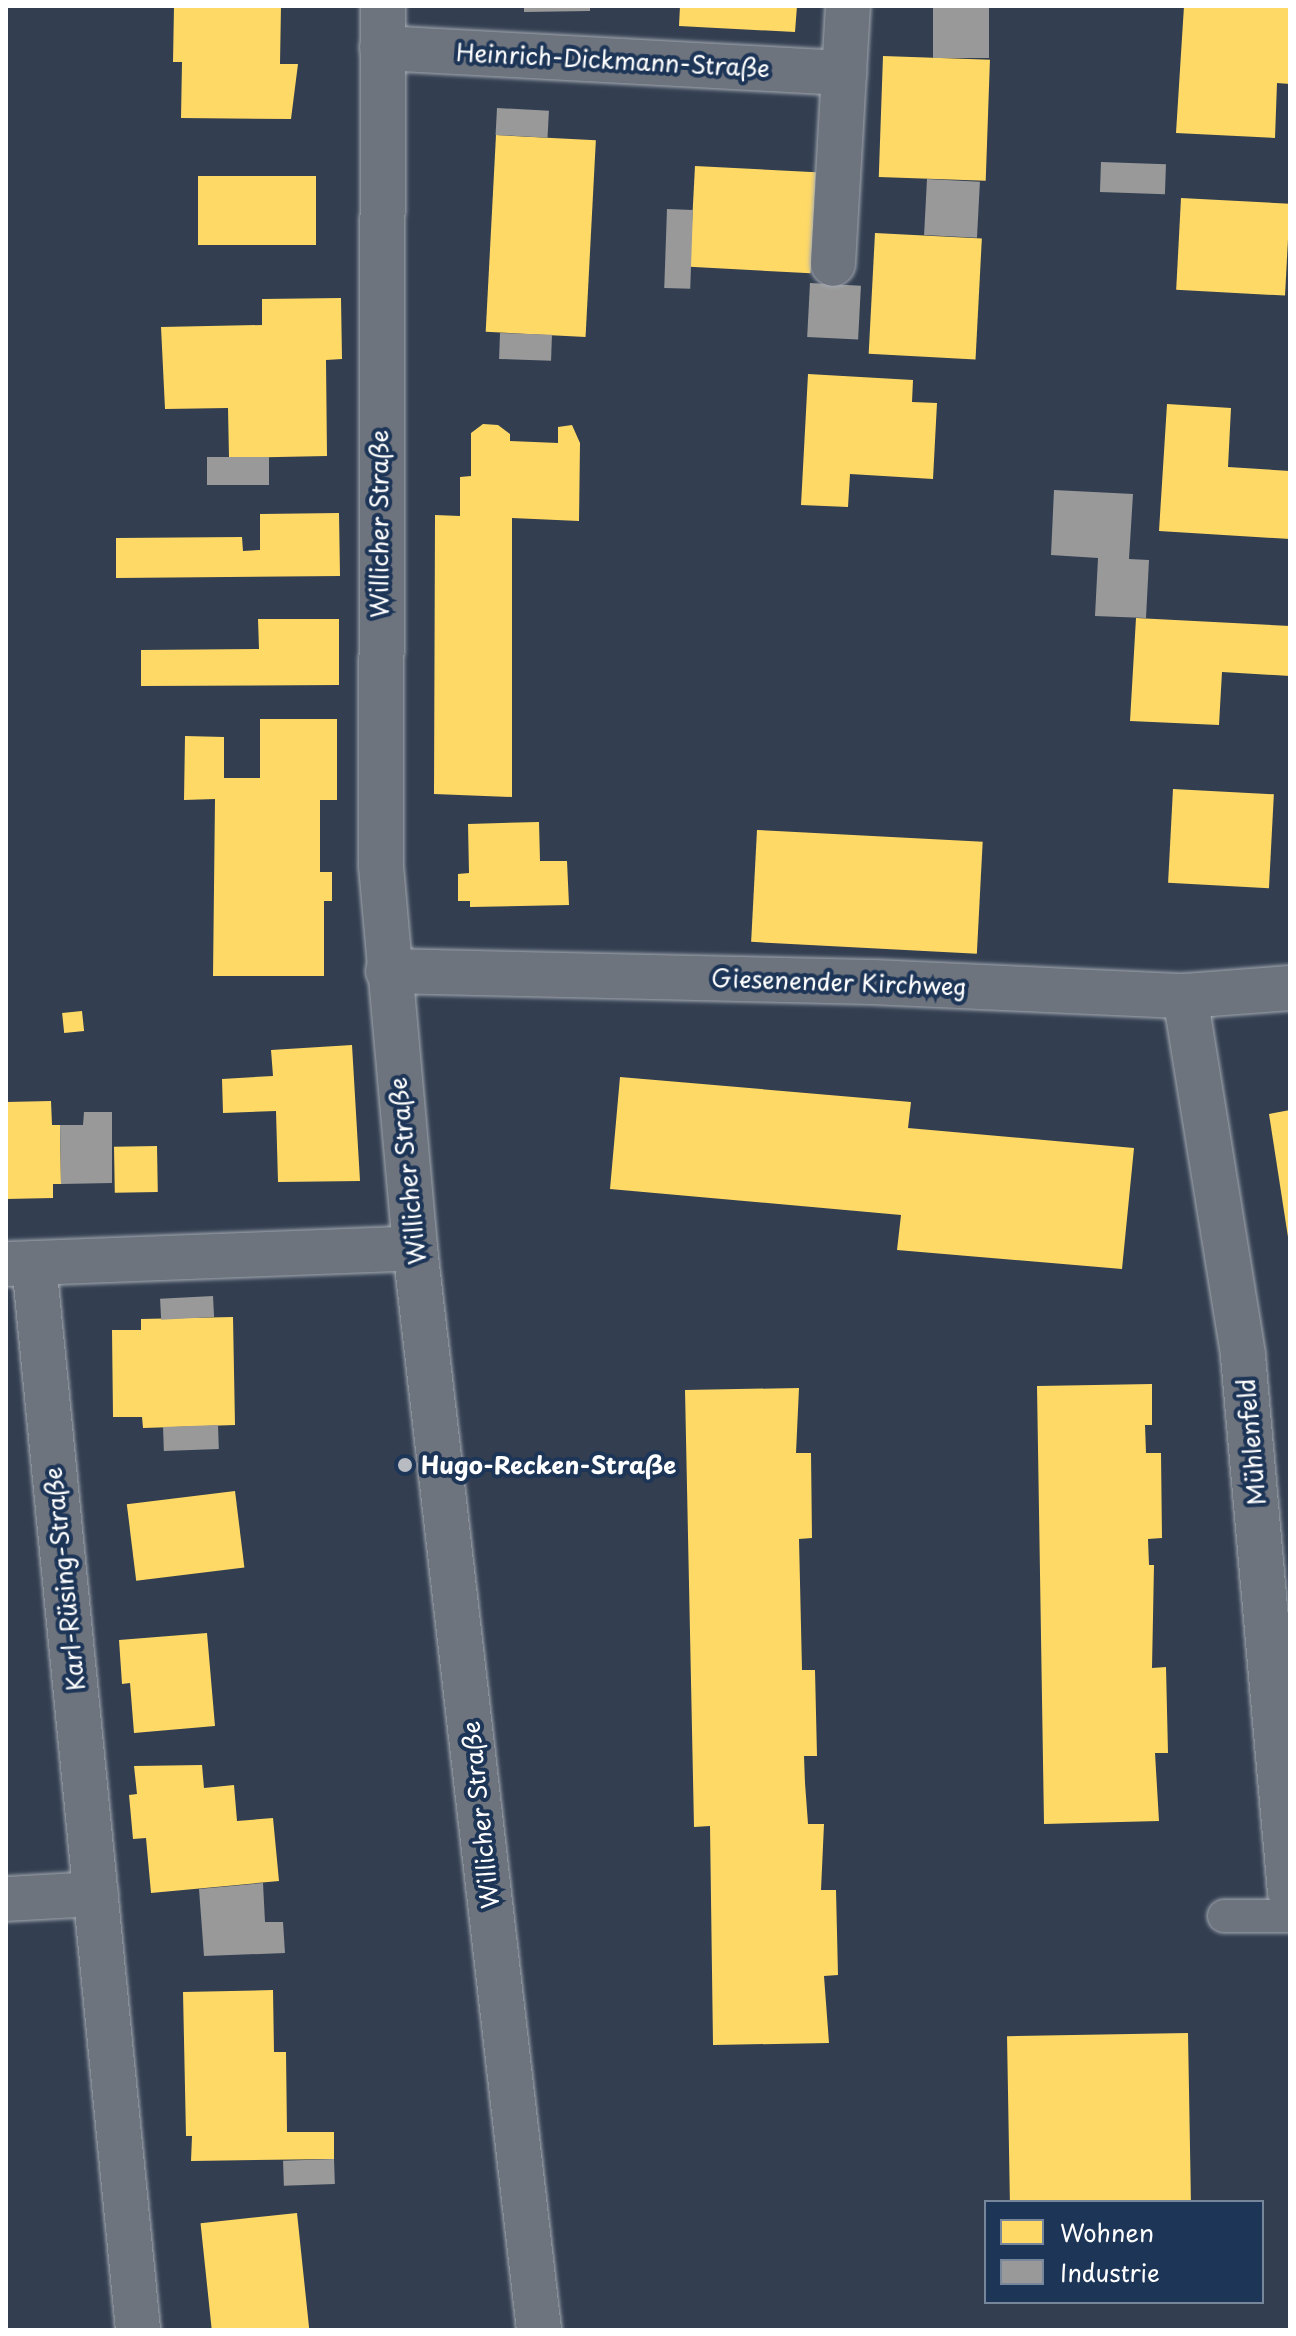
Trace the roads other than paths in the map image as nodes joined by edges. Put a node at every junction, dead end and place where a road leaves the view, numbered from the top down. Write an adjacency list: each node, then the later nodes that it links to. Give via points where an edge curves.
1 (848, 6): 3 (street)
2 (383, 27): 3 (street, Heinrich-Dickmann-Straße); 5 (street, Willicher Straße, via 378,767)
3 (844, 73): 4 (street)
4 (833, 264)
5 (388, 971): 7 (street, Giesenender Kirchweg, via 872,982); 8 (street, Willicher Straße)
6 (1290, 988): 7 (street, Giesenender Kirchweg)
7 (1185, 996): 10 (street, Mühlenfeld, via 1243,1356)
8 (415, 1248): 9 (street); 17 (street, Willicher Straße)
9 (20, 1264): 12 (street, Karl-Rüsing-Straße)
10 (1283, 1739): 11 (street, Mühlenfeld)
11 (1290, 1892)
12 (96, 1894): 13 (street); 16 (street, Karl-Rüsing-Straße)
13 (6, 1899)
14 (1224, 1916): 15 (lane)
15 (1290, 1916)
16 (138, 2330)
17 (539, 2330)

